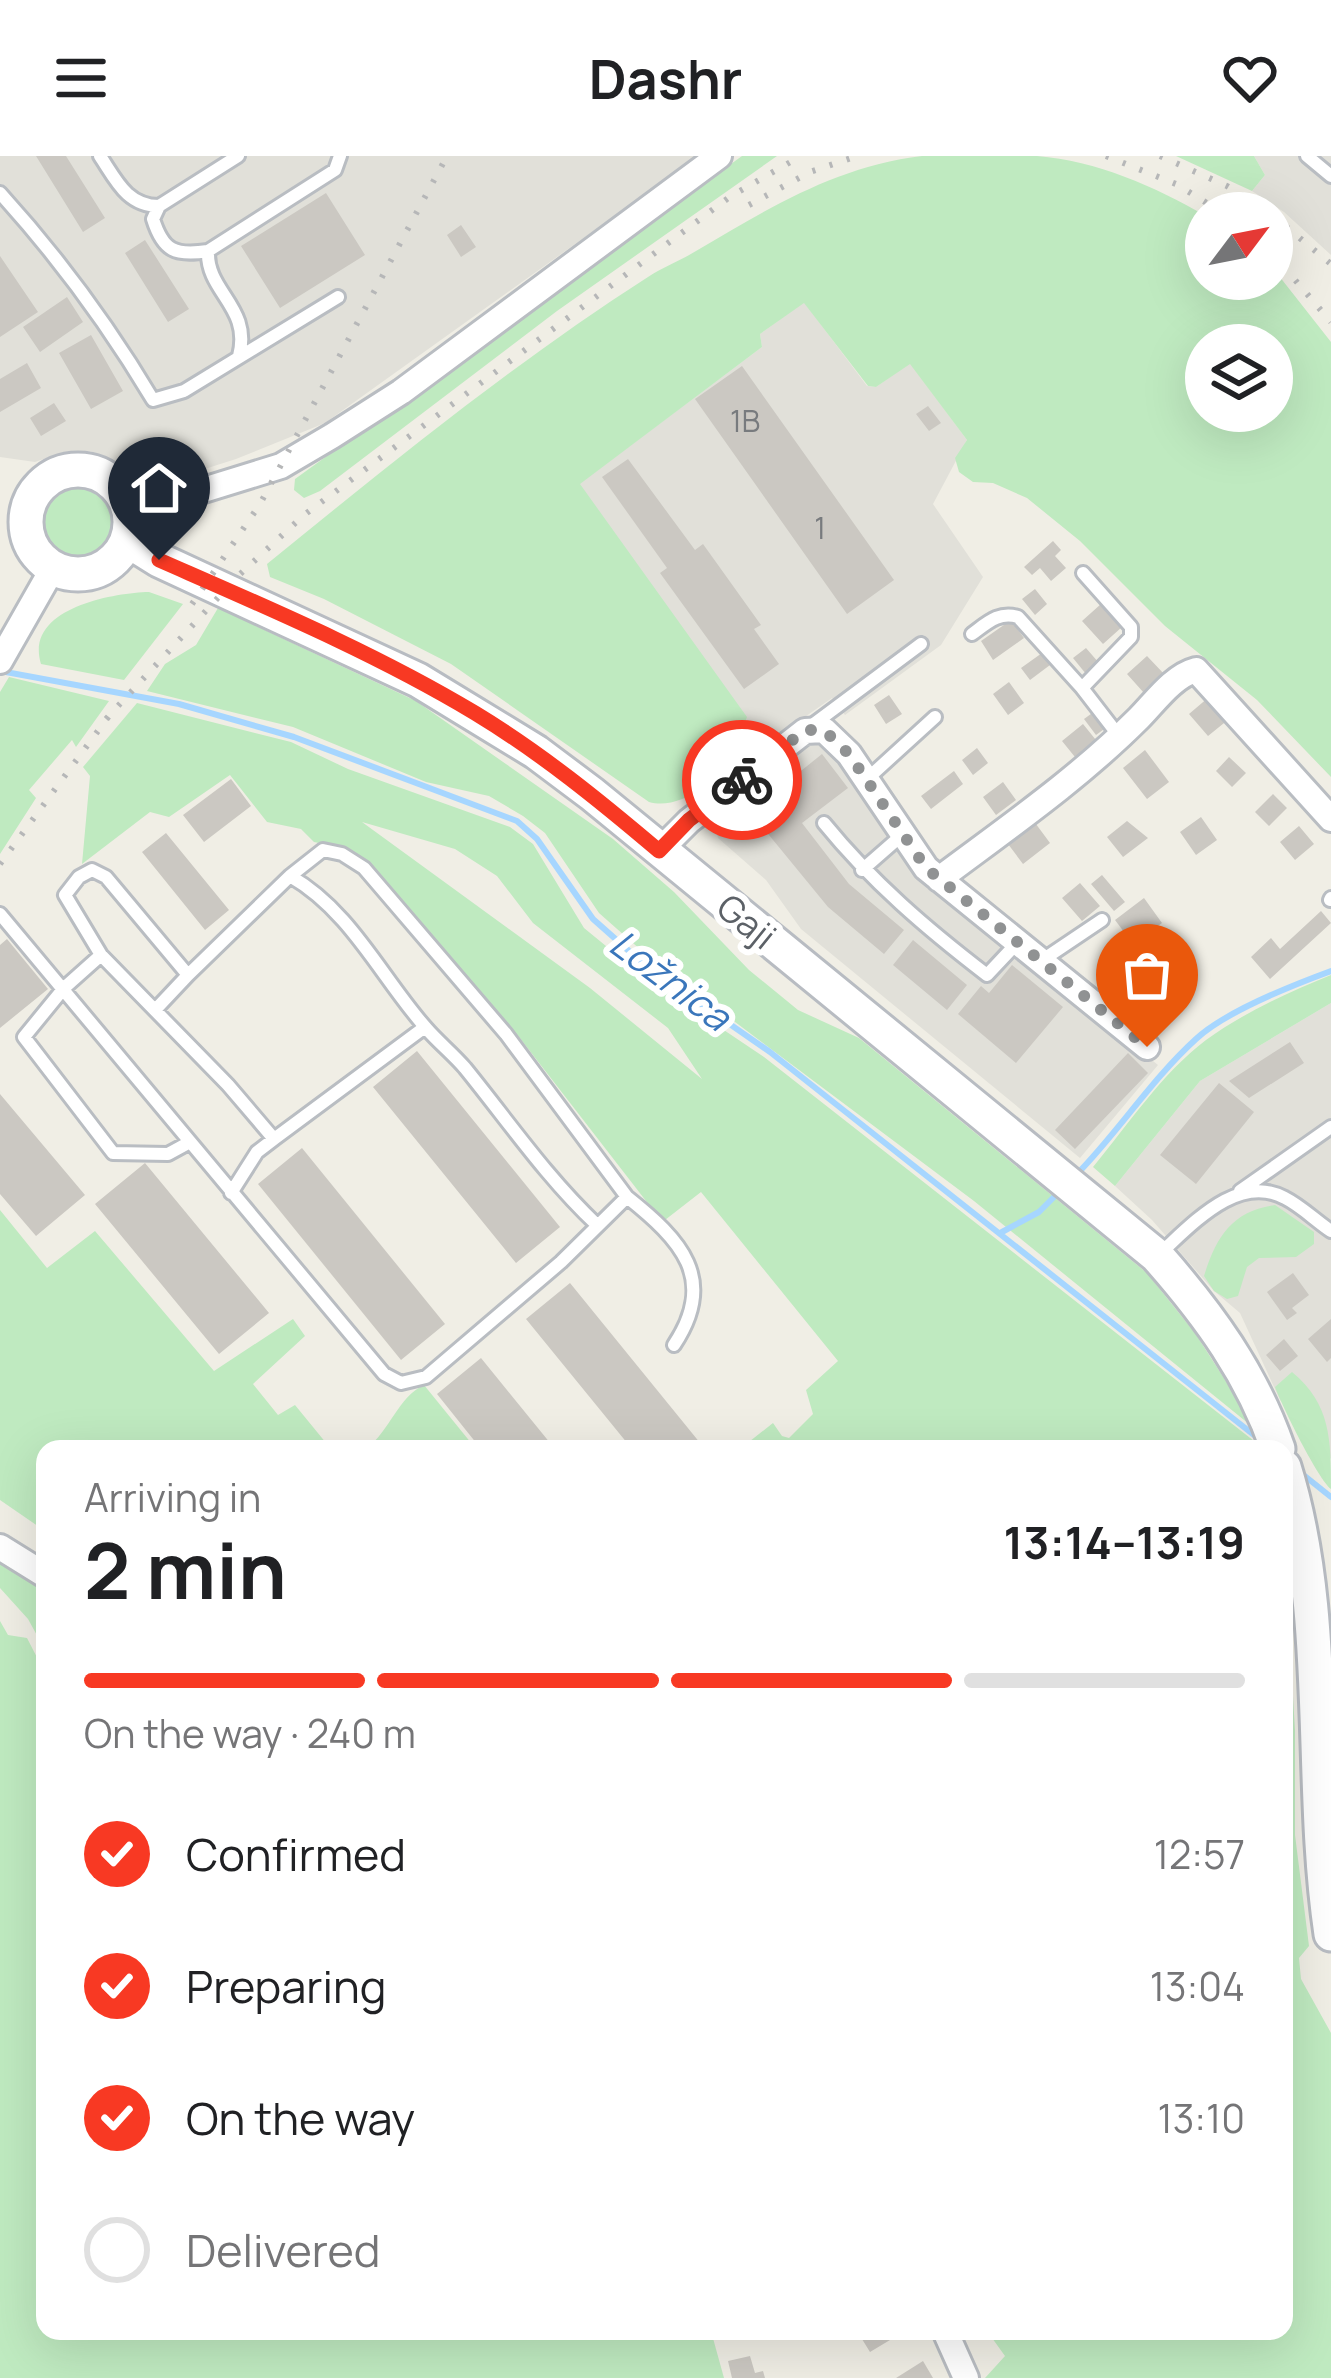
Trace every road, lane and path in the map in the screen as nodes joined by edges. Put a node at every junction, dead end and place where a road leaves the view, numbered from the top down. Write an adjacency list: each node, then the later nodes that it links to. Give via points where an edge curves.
1 (100, 156): 8 (lane, via 123,192)
2 (238, 156): 8 (lane)
3 (340, 156): 9 (lane, via 335,170)
4 (719, 156): 13 (street, via 332,436 280,466)
5 (1307, 156): 6 (lane)
6 (1331, 176)
7 (0, 193): 11 (lane, via 104,319 152,400 184,391)
8 (159, 206): 9 (lane, via 153,219 170,252)
9 (208, 251): 11 (lane, via 207,266 239,318)
10 (338, 297): 11 (lane)
11 (239, 357)
12 (15, 495): 13 (street, via 59,474 90,471 116,487); 14 (street, via 28,538)
13 (128, 527): 14 (street, via 106,566 89,573); 27 (street, Gaji, via 159,560 438,691 536,752)
14 (53, 568): 18 (street)
15 (1083, 573): 19 (lane, via 1132,638)
16 (972, 634): 19 (lane, via 994,618 1018,617)
17 (921, 644): 21 (lane)
18 (0, 661)
19 (1082, 688): 22 (lane)
20 (935, 717): 23 (lane)
21 (805, 730): 23 (street, via 836,739); 27 (street)
22 (1120, 737): 24 (street, via 1196,670); 30 (street)
23 (867, 779): 26 (street)
24 (1331, 818)
25 (824, 823): 28 (lane)
26 (903, 834): 28 (lane); 30 (street)
27 (659, 851): 49 (street, Gaji)
28 (862, 870): 33 (lane, via 988,975)
29 (290, 876): 36 (lane); 39 (lane, via 367,948); 46 (lane, via 322,850 364,868 506,1034)
30 (939, 879): 33 (street)
31 (0, 914): 37 (lane)
32 (1102, 920): 35 (lane)
33 (1017, 943): 35 (street)
34 (101, 955): 36 (lane, via 65,895 92,870); 37 (lane); 38 (lane)
35 (1040, 962): 40 (street)
36 (188, 976): 38 (lane)
37 (64, 988): 43 (lane); 43 (lane, via 23,1036 112,1153 168,1154)
38 (156, 1009): 42 (lane)
39 (425, 1028): 42 (lane); 47 (lane)
40 (1147, 1047)
41 (1331, 1127): 45 (lane)
42 (274, 1139): 44 (lane)
43 (190, 1142): 44 (lane)
44 (231, 1192): 47 (lane, via 384,1374 401,1383 426,1377)
45 (1239, 1192): 48 (lane, via 1285,1198); 49 (lane)
46 (627, 1197): 47 (lane); 50 (lane, via 682,1252 697,1296)
47 (597, 1226)
48 (1331, 1232)
49 (1157, 1256): 51 (street, Gaji, via 1241,1365)
50 (674, 1346)
51 (1273, 1437)
52 (1293, 1496): 55 (street, via 1312,1598)
53 (0, 1547): 54 (street)
54 (36, 1569)
55 (1331, 1934)
56 (949, 2340): 57 (street)
57 (966, 2378)

